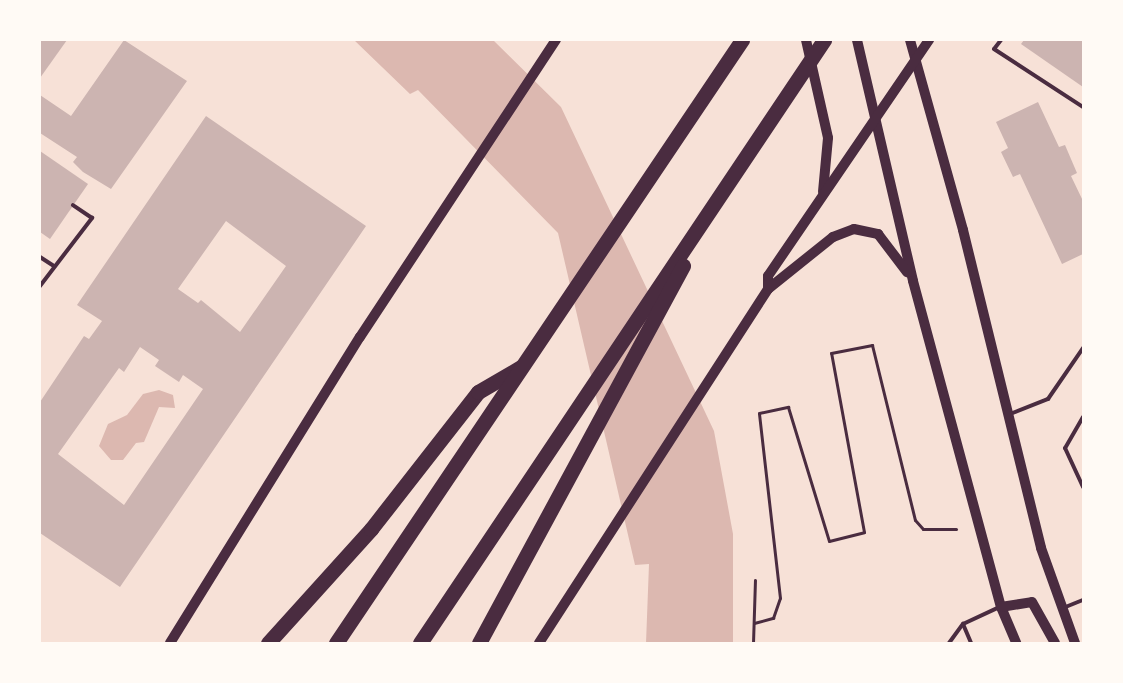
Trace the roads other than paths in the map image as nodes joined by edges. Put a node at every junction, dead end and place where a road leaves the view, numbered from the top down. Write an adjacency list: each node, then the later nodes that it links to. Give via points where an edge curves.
1 (556, 40): 29 (main road, via 417,250)
2 (742, 40): 21 (highway)
3 (806, 40): 13 (main road, via 828,138)
4 (824, 40): 12 (highway)
5 (857, 40): 11 (main road)
6 (910, 40): 9 (main road)
7 (929, 40): 9 (main road)
8 (1001, 40): 10 (lane, via 994,49)
9 (915, 61): 11 (main road); 22 (main road)
10 (1083, 107)
11 (872, 120): 13 (main road); 17 (main road)
12 (727, 184): 32 (highway); 33 (highway)
13 (823, 195): 19 (main road, via 768,276)
14 (73, 205): 16 (lane, via 92,218)
15 (40, 257): 16 (lane)
16 (54, 266): 18 (lane)
17 (913, 281): 19 (main road, via 888,242 872,231 854,229 833,237); 26 (main road)
18 (40, 286)
19 (768, 289): 34 (main road)
20 (1083, 348): 22 (lane, via 1048,399)
21 (524, 365): 30 (highway, via 478,392 372,529); 31 (highway)
22 (1010, 414): 27 (main road)
23 (1083, 417): 24 (lane, via 1065,448)
24 (1083, 487)
25 (1083, 600): 27 (lane)
26 (1002, 607): 28 (lane); 37 (main road); 38 (main road, via 1032,602)
27 (1061, 609): 39 (main road)
28 (963, 624): 35 (lane); 36 (lane)
29 (170, 643)
30 (268, 643)
31 (336, 643)
32 (420, 643)
33 (479, 643)
34 (539, 643)
35 (948, 643)
36 (971, 643)
37 (1016, 643)
38 (1055, 643)
39 (1075, 643)

